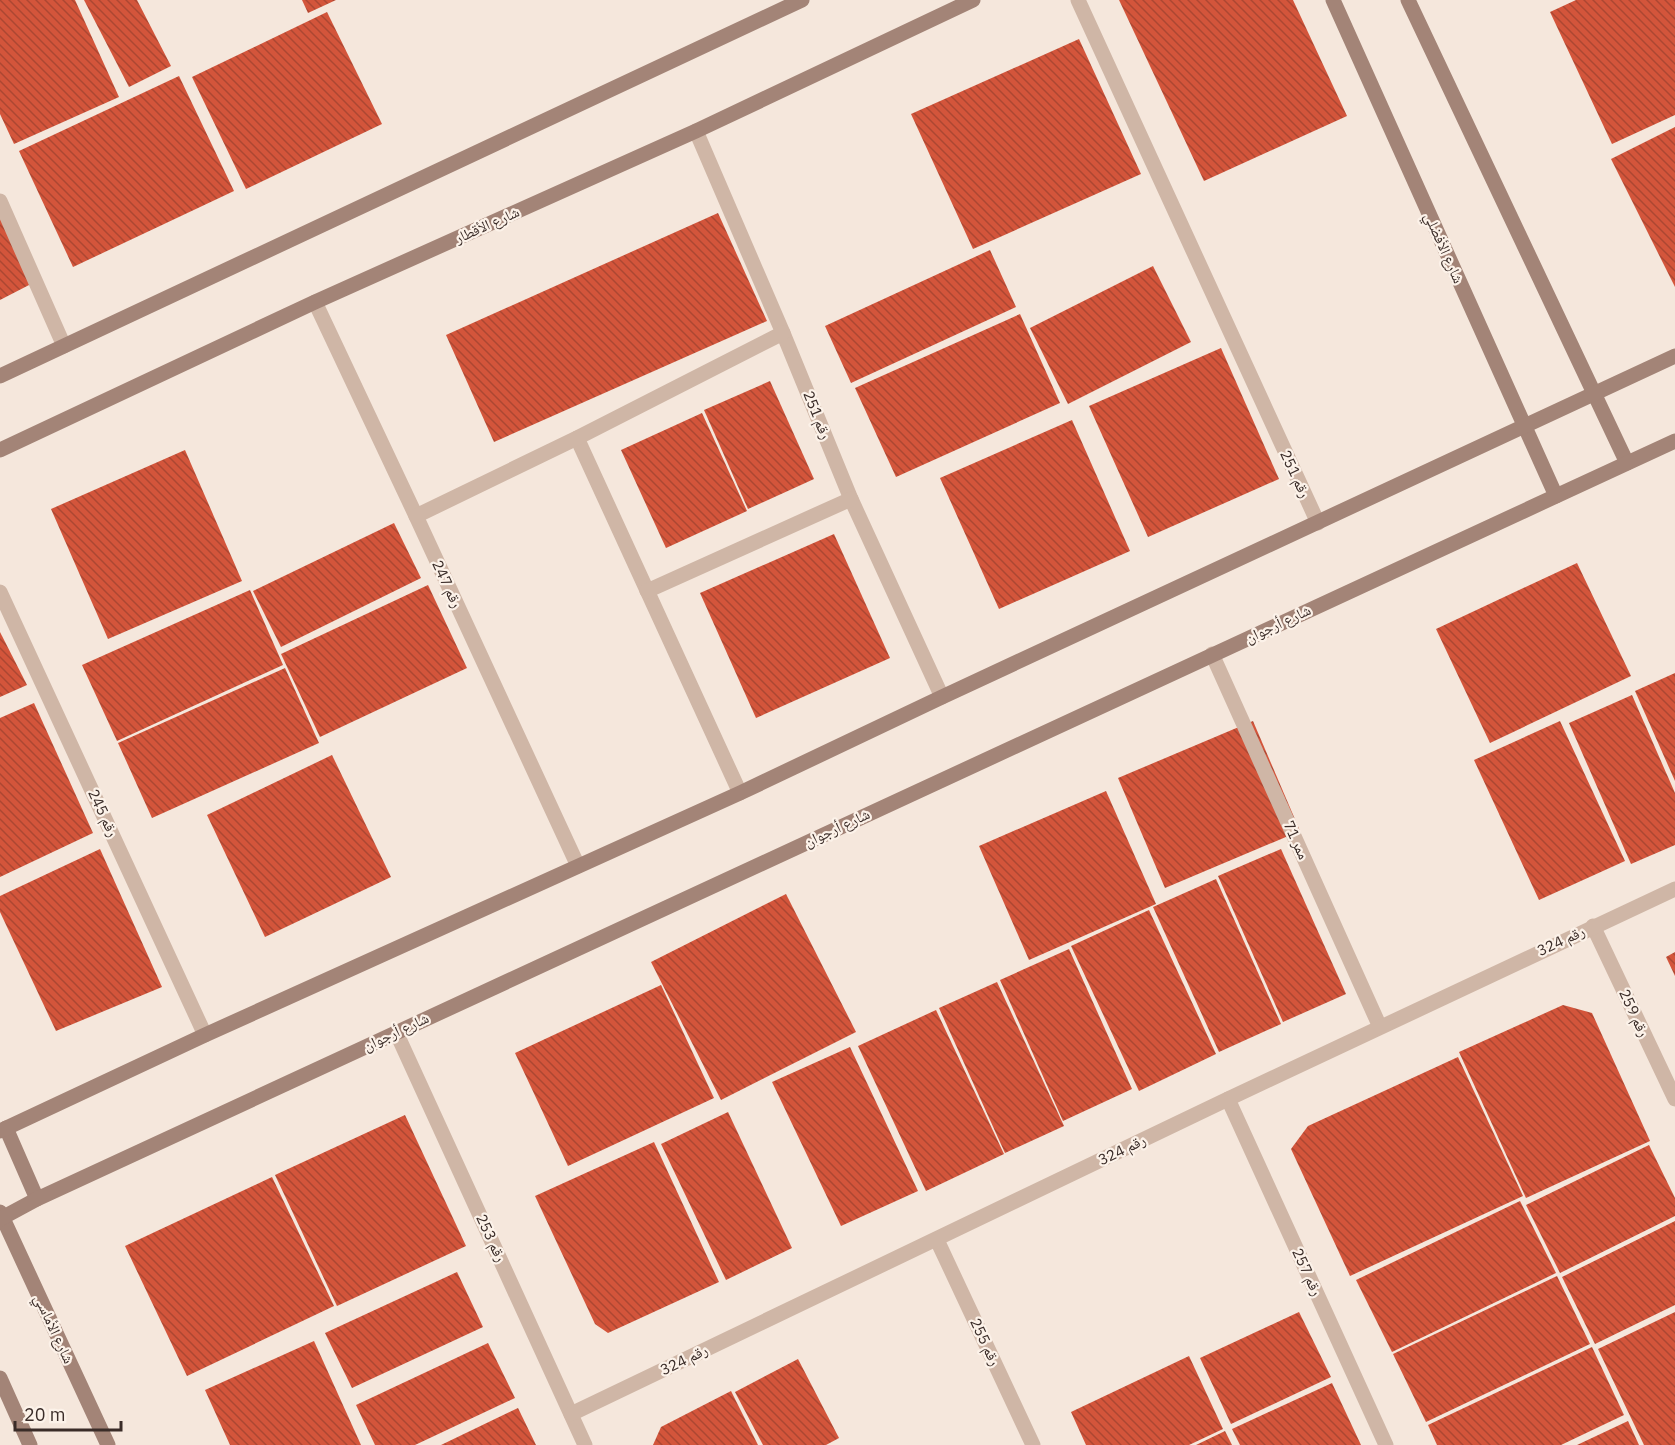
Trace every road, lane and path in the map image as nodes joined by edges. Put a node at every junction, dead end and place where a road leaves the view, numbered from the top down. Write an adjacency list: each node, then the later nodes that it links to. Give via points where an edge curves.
1 (802, 0): 10 (street)
2 (973, 0): 6 (street, شارع الأقطار)
3 (1078, 0): 22 (street, رقم 251)
4 (1332, 0): 14 (street, شارع الأفضلي)
5 (1408, 0): 13 (street)
6 (696, 131): 8 (street, شارع الأقطار); 9 (street, رقم 251)
7 (0, 201): 10 (street)
8 (315, 302): 17 (street, شارع الأقطار); 21 (street, رقم 247)
9 (783, 333): 15 (street); 20 (street, رقم 251)
10 (64, 346): 12 (street)
11 (1675, 356): 13 (street)
12 (0, 376)
13 (1594, 394): 14 (street); 18 (street)
14 (1523, 426): 19 (street, شارع الأفضلي); 22 (street)
15 (577, 438): 21 (street); 23 (street)
16 (1675, 441): 18 (street, شارع أرجوان)
17 (0, 450)
18 (1627, 463): 19 (street, شارع أرجوان)
19 (1556, 496): 25 (street, شارع أرجوان)
20 (851, 499): 23 (street); 26 (street, رقم 251)
21 (416, 516): 28 (street, رقم 247)
22 (1318, 523): 26 (street)
23 (648, 591): 27 (street)
24 (0, 592): 33 (street, رقم 245)
25 (1212, 654): 31 (street, ممر 71); 32 (street, شارع أرجوان)
26 (942, 696): 27 (street)
27 (740, 794): 28 (street)
28 (578, 866): 33 (street)
29 (1675, 889): 30 (street, رقم 324)
30 (1593, 926): 31 (street, رقم 324); 35 (street, رقم 259)
31 (1380, 1027): 34 (street, رقم 324)
32 (396, 1032): 37 (street, شارع أرجوان); 41 (street, رقم 253)
33 (205, 1035): 36 (street)
34 (1228, 1099): 39 (street, رقم 324); 46 (street, رقم 257)
35 (1675, 1099)
36 (3, 1130): 37 (street)
37 (37, 1199): 38 (street, شارع أرجوان)
38 (1, 1216): 43 (street, شارع الأماسي)
39 (937, 1240): 41 (street, رقم 324); 45 (street, رقم 255)
40 (0, 1378): 42 (street)
41 (571, 1414): 44 (street, رقم 253)
42 (30, 1445)
43 (108, 1445)
44 (585, 1445)
45 (1033, 1445)
46 (1386, 1445)

